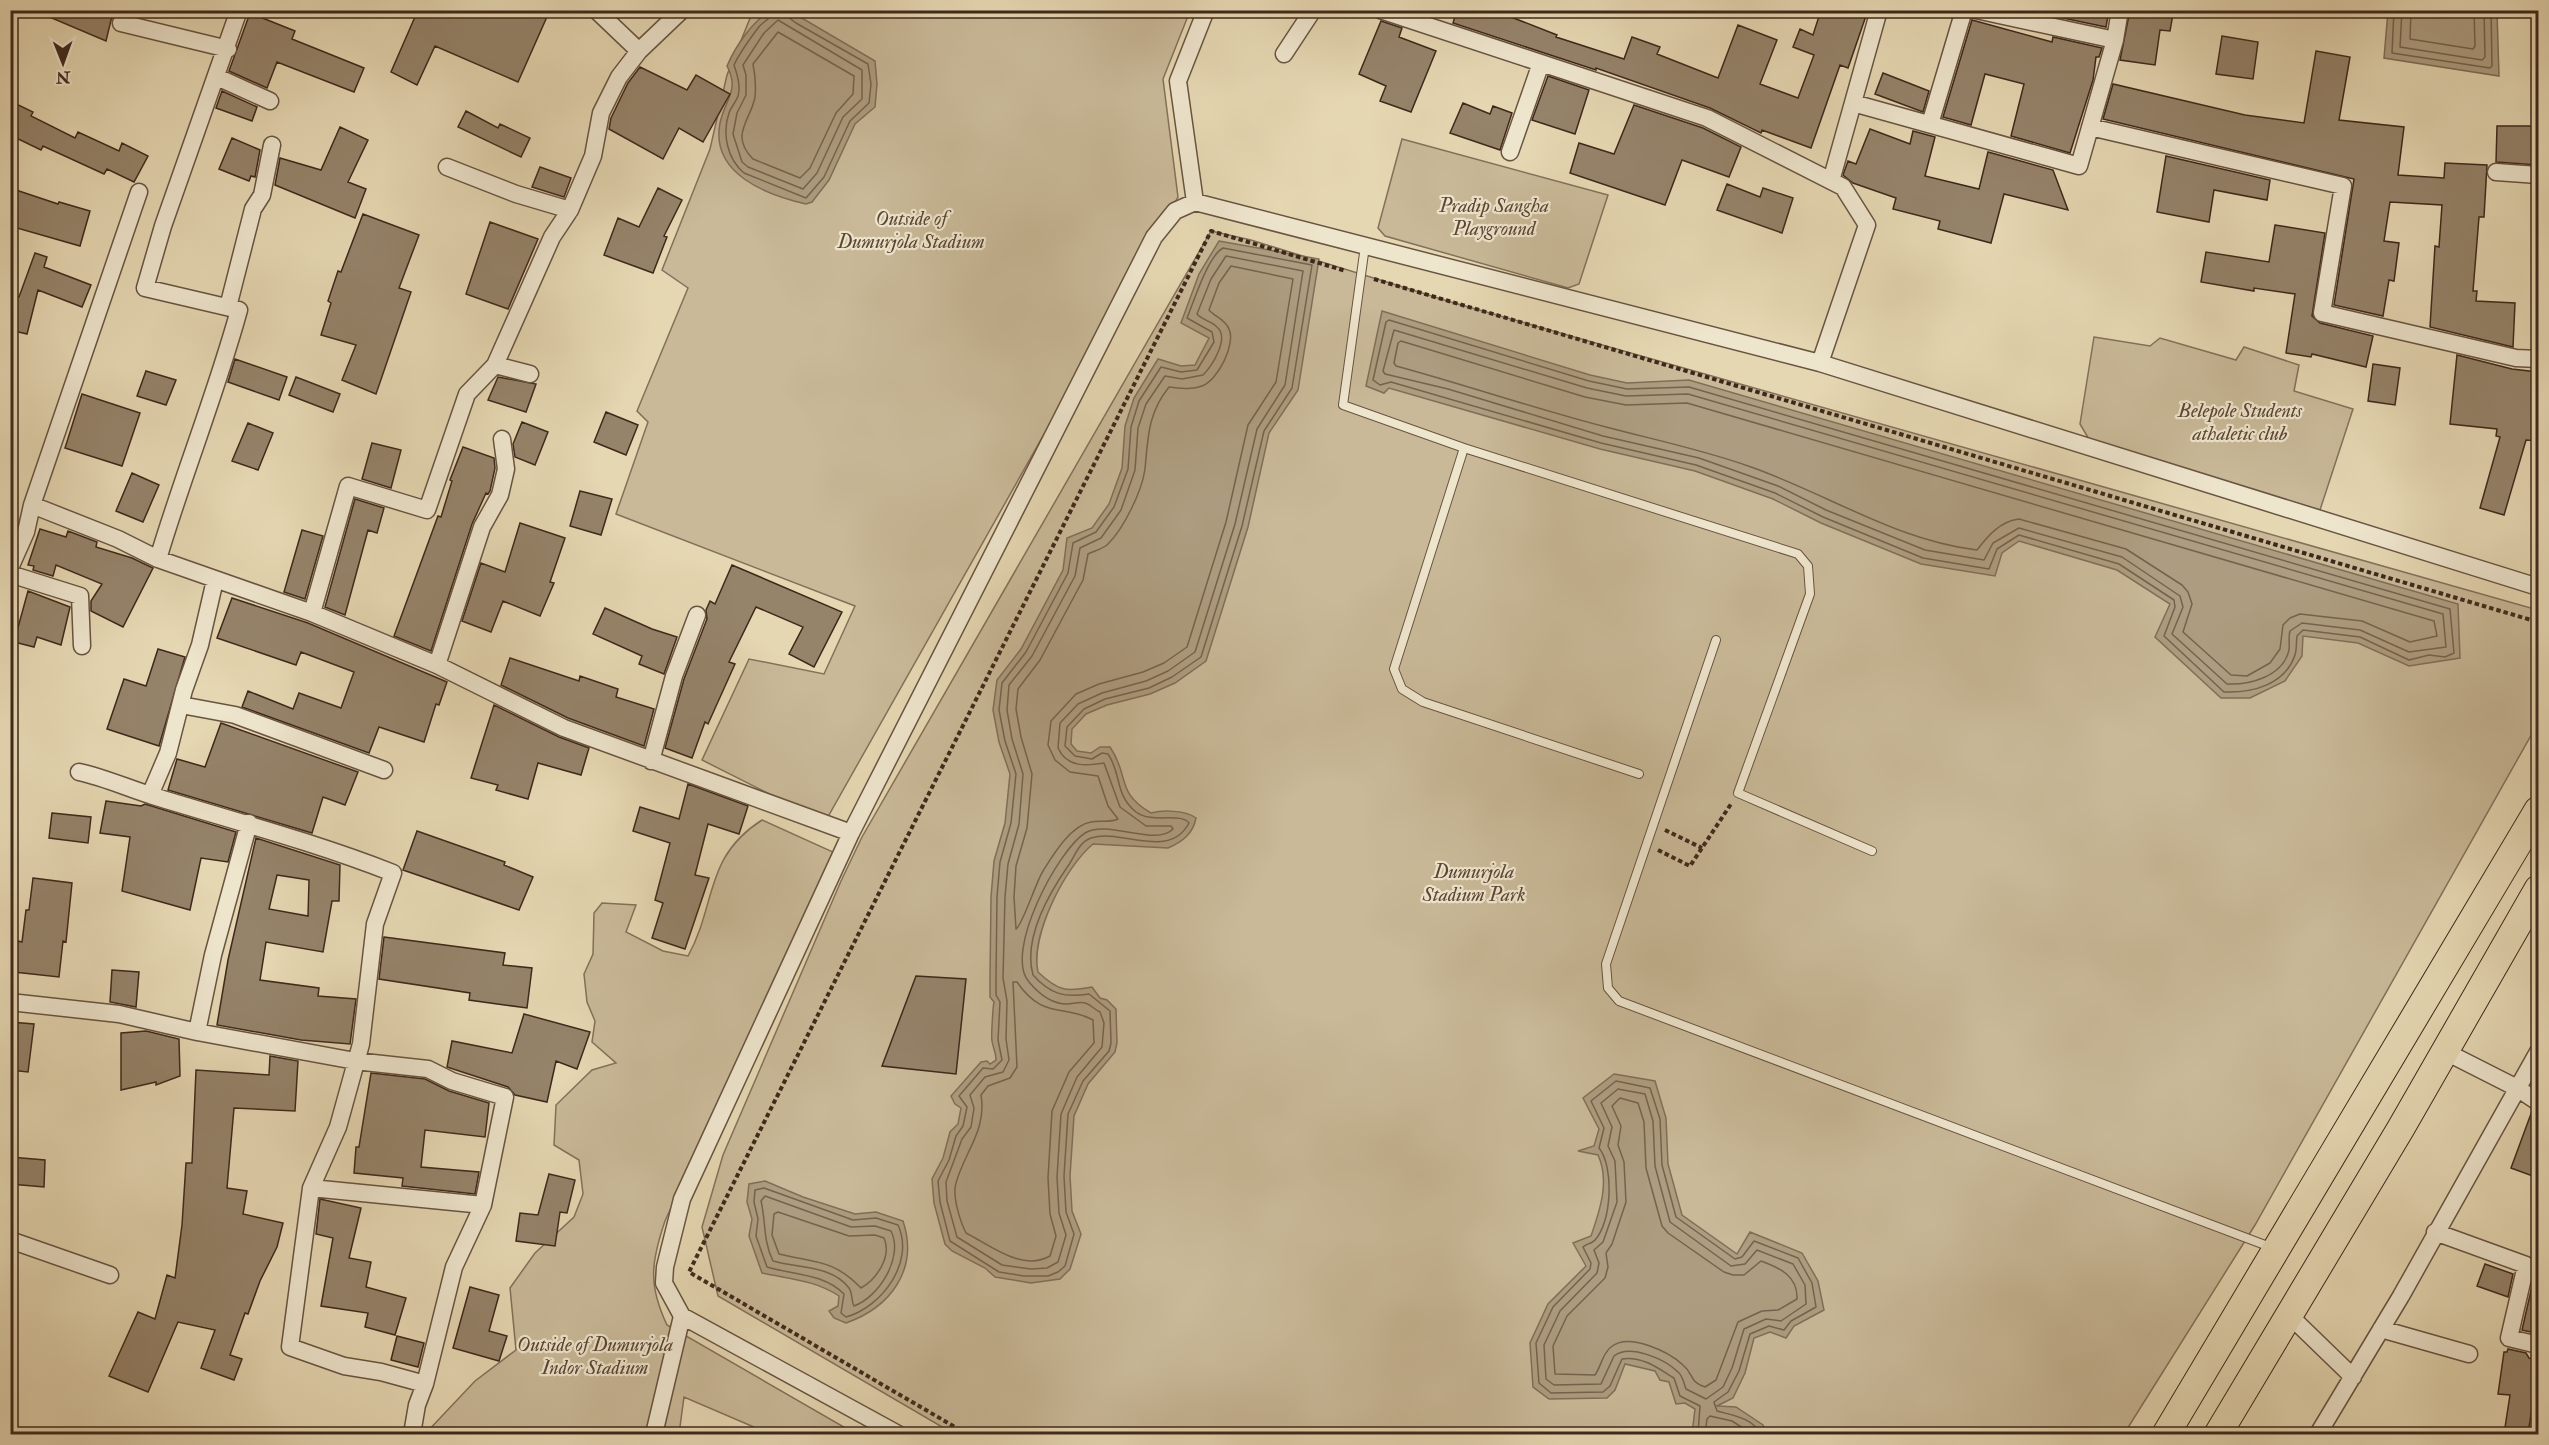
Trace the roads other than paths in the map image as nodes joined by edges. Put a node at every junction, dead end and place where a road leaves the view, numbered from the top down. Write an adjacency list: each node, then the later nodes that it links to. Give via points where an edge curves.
1 (239, 10): 13 (street)
2 (596, 10): 14 (street)
3 (682, 10): 14 (street)
4 (1206, 10): 29 (street, via 1178,81)
5 (1313, 10): 15 (street)
6 (1380, 10): 16 (street)
7 (1879, 10): 19 (street)
8 (1964, 10): 20 (street)
9 (1976, 10): 12 (street)
10 (2120, 10): 12 (street)
11 (121, 23): 13 (street)
12 (2115, 40): 21 (street)
13 (228, 49): 17 (street)
14 (639, 51): 30 (street, via 619,77 602,113 593,156)
15 (1284, 54)
16 (1541, 63): 23 (street); 27 (street, via 1707,118)
17 (217, 77): 18 (street); 32 (street, via 145,288)
18 (270, 101)
19 (1853, 103): 20 (street); 27 (street)
20 (1930, 124): 21 (street, via 2079,166)
21 (2090, 127): 33 (street, via 2343,186 2322,313 2516,358)
22 (272, 145): 32 (street, via 262,195 253,209)
23 (1510, 152)
24 (447, 167): 30 (street)
25 (2496, 172): 26 (street)
26 (2538, 175)
27 (1831, 181): 34 (street, via 1843,188 1867,225)
28 (139, 192): 39 (street)
29 (1195, 202): 31 (street); 58 (street, via 1175,211 1154,237)
30 (570, 210): 35 (street, via 552,237)
31 (1365, 246): 34 (street); 38 (lane, via 1343,405)
32 (228, 307): 40 (street, via 239,310)
33 (2538, 359)
34 (1820, 363): 44 (street)
35 (495, 365): 36 (street); 45 (street, via 467,394 427,510 348,486)
36 (530, 374)
37 (502, 439): 49 (street, via 507,469 500,495 482,527)
38 (1464, 447): 54 (lane, via 1394,669 1401,689 1423,702); 59 (lane, via 1798,554 1808,566 1810,594 1738,793)
39 (32, 505): 40 (street); 41 (street, via 26,532)
40 (158, 559): 43 (street)
41 (10, 567)
42 (10, 574): 48 (street, via 80,596)
43 (215, 580): 45 (street); 50 (street, via 201,645)
44 (2538, 587)
45 (312, 613): 49 (street)
46 (697, 615): 51 (street, via 674,676)
47 (1716, 640): 72 (lane, via 1606,964 1608,988 1619,1001)
48 (82, 646)
49 (437, 665): 51 (street, via 564,728)
50 (181, 705): 52 (street, via 235,715); 55 (street, via 168,753)
51 (651, 760): 58 (street)
52 (384, 770)
53 (79, 772): 55 (street)
54 (1639, 774)
55 (150, 795): 57 (street)
56 (2538, 810): 72 (main road)
57 (249, 823): 62 (street, via 213,955); 65 (street, via 393,873 375,924 361,1044)
58 (851, 833): 75 (street, via 682,1199 664,1283)
59 (1872, 851)
60 (2538, 889): 63 (main road)
61 (10, 1002): 62 (street, via 119,1014)
62 (197, 1032): 65 (street)
63 (2444, 1051): 66 (street); 74 (main road)
64 (2538, 1052): 66 (street)
65 (355, 1061): 68 (street, via 338,1127); 69 (street, via 428,1069 452,1081 505,1097)
66 (2517, 1088): 67 (street); 70 (street)
67 (2538, 1102)
68 (311, 1188): 69 (street); 80 (street, via 290,1347 344,1366)
69 (483, 1205): 80 (street, via 453,1268)
70 (2435, 1233): 76 (street); 77 (street, via 2526,1265 2509,1338)
71 (10, 1240): 73 (street)
72 (2276, 1249): 84 (main road)
73 (110, 1275)
74 (2289, 1315): 79 (street); 85 (main road)
75 (682, 1316): 82 (street); 83 (street)
76 (2381, 1329): 78 (street); 79 (street)
77 (2538, 1345)
78 (2469, 1354)
79 (2353, 1377): 86 (street)
80 (425, 1384): 81 (street)
81 (412, 1434)
82 (654, 1434)
83 (898, 1434)
84 (2166, 1434)
85 (2217, 1434)
86 (2318, 1434)

